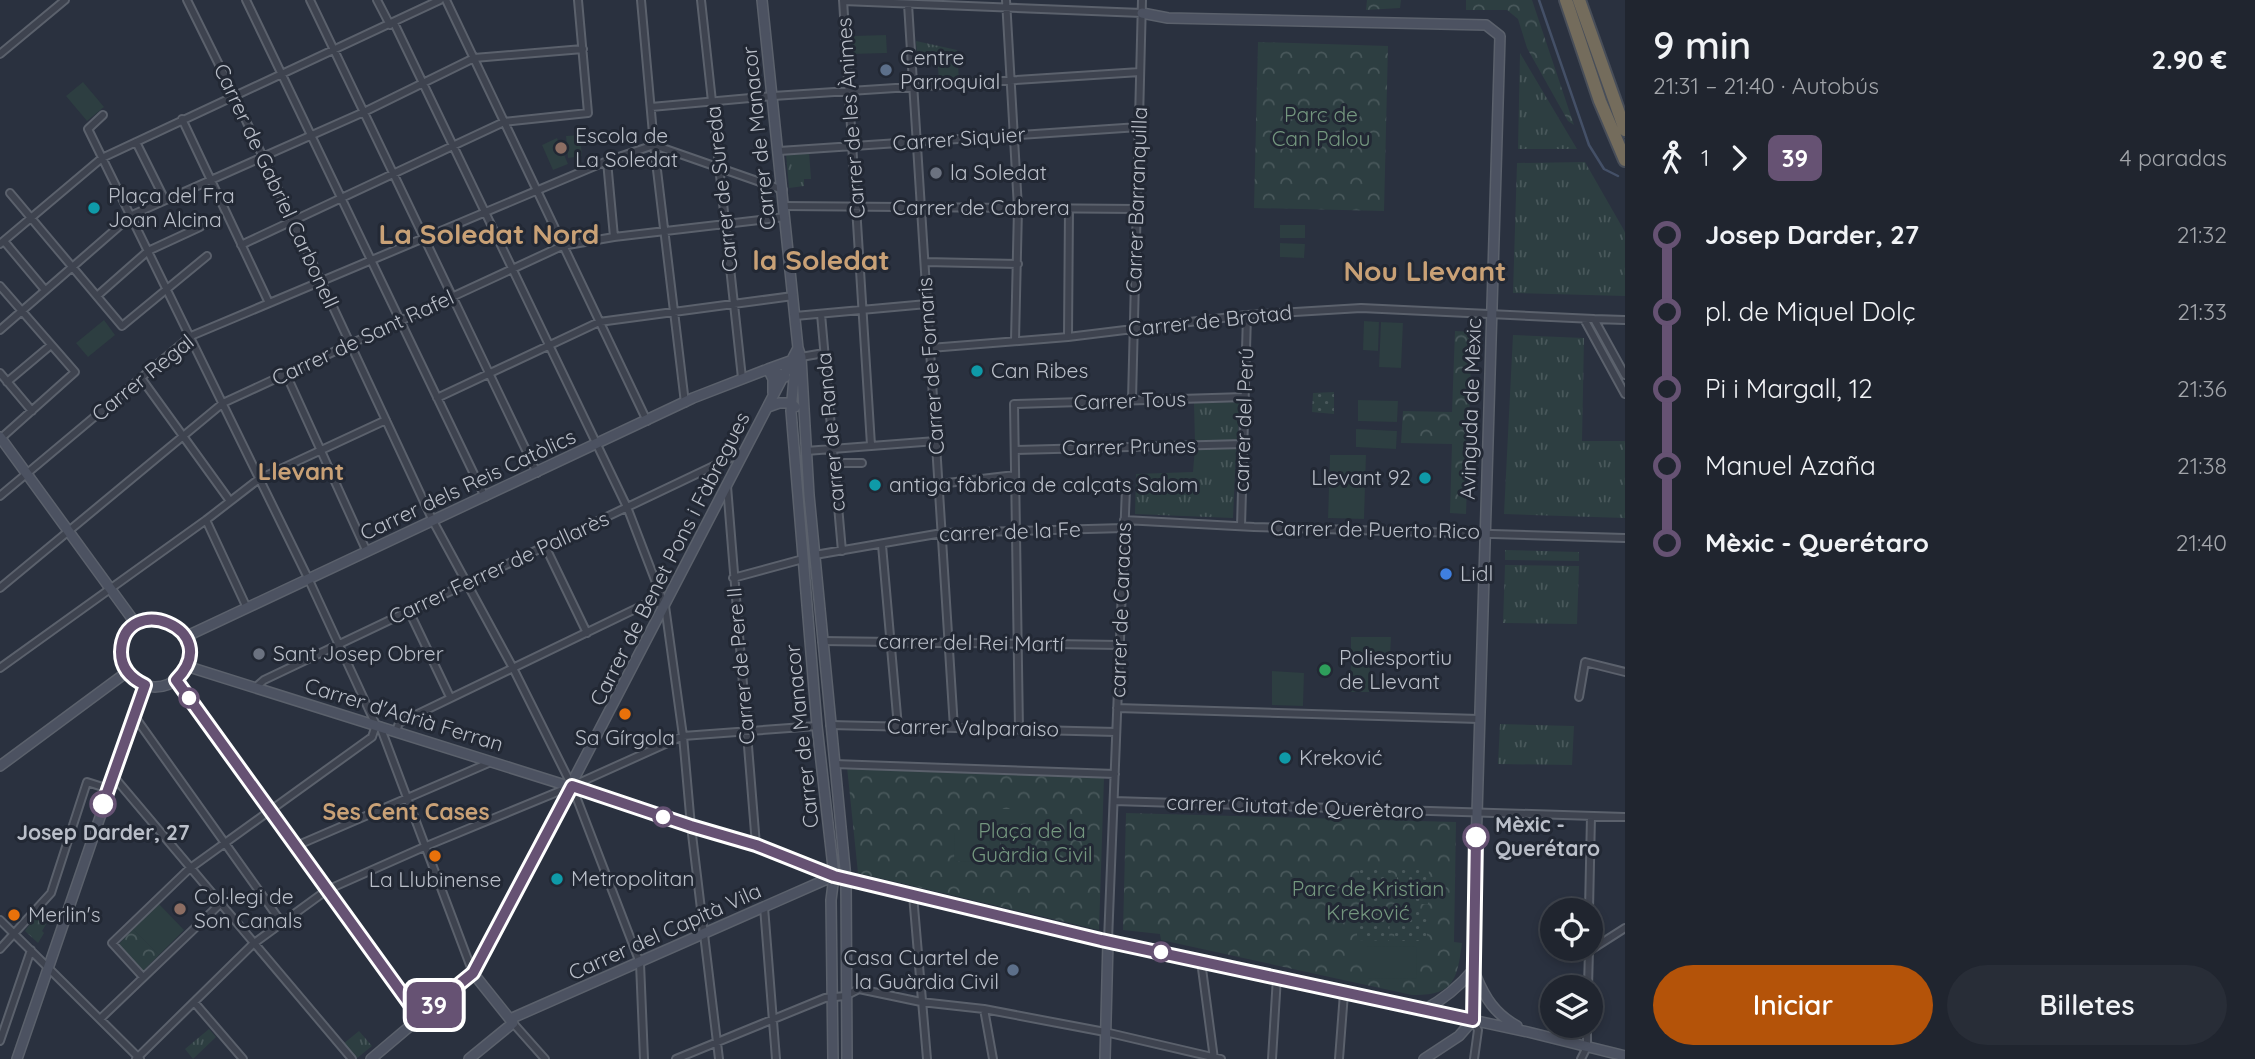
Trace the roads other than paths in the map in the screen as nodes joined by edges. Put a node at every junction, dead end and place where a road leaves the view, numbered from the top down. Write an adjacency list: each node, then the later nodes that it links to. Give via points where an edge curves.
1 (65, 0): 23 (street)
2 (187, 0): 31 (street, Carrer de Gabriel Carbonell)
3 (246, 0): 26 (street)
4 (310, 0): 22 (street)
5 (377, 0): 20 (street)
6 (440, 0): 20 (street)
7 (446, 0): 24 (street)
8 (578, 0): 21 (street)
9 (641, 0): 34 (street)
10 (701, 0): 33 (street, Carrer de Sureda)
11 (1006, 0): 18 (street)
12 (1142, 0): 19 (street, Carrer Barranquilla)
13 (1566, 0): 51 (highway)
14 (1579, 0): 40 (highway)
15 (843, 1): 17 (street); 30 (street, Carrer de les Ànimes)
16 (763, 3): 32 (street, Carrer de Manacor)
17 (908, 4): 18 (street); 29 (street, Carrer de Fornaris)
18 (1006, 8): 19 (street); 27 (street)
19 (1142, 13): 25 (street, Carrer Barranquilla); 100 (street, Avinguda de Mèxic, via 1173,18 1484,25 1500,36)
20 (392, 24): 22 (street); 28 (street)
21 (583, 49): 24 (street); 38 (street, via 588,113)
22 (334, 51): 26 (street); 35 (street)
23 (0, 54)
24 (474, 58): 28 (street); 38 (street)
25 (1140, 72): 27 (street); 39 (street, Carrer Barranquilla)
26 (282, 75): 31 (street); 42 (street)
27 (1009, 81): 29 (street); 41 (street)
28 (423, 85): 35 (street); 47 (street)
29 (914, 88): 30 (street); 44 (street, Carrer de Fornaris)
30 (849, 92): 32 (street); 46 (street, Carrer de les Ànimes)
31 (234, 95): 37 (street); 49 (street, Carrer de Gabriel Carbonell)
32 (773, 96): 33 (street); 48 (street, Carrer de Manacor)
33 (712, 102): 34 (street); 53 (street, Carrer de Sureda)
34 (650, 107): 45 (street)
35 (364, 112): 42 (street); 54 (street)
36 (103, 115): 50 (street, via 88,129)
37 (182, 119): 43 (street); 55 (street)
38 (504, 122): 47 (street); 56 (street)
39 (1139, 127): 41 (street, Carrer Siquier); 66 (street, Carrer Barranquilla)
40 (1625, 130)
41 (1014, 135): 44 (street, Carrer Siquier); 64 (street)
42 (311, 136): 49 (street); 59 (street)
43 (136, 142): 50 (street); 60 (street)
44 (917, 142): 46 (street, Carrer Siquier); 63 (street, Carrer de Fornaris)
45 (654, 145): 52 (street); 53 (street); 74 (street)
46 (852, 145): 48 (street, Carrer Siquier); 62 (street, Carrer de les Ànimes)
47 (453, 146): 54 (street); 67 (street)
48 (779, 150): 57 (street, Carrer de Manacor)
49 (263, 156): 55 (street); 71 (street, Carrer de Gabriel Carbonell)
50 (102, 158): 68 (street); 70 (street)
51 (1625, 160)
52 (607, 161): 56 (street, Carrer Regal); 76 (street)
53 (719, 169): 57 (street); 72 (street, Carrer de Sureda)
54 (393, 174): 59 (street); 75 (street)
55 (211, 180): 60 (street); 78 (street)
56 (535, 189): 67 (street, Carrer Regal); 79 (street)
57 (783, 190): 61 (street, Carrer de Manacor)
58 (10, 193): 70 (street)
59 (341, 198): 71 (street); 82 (street)
60 (164, 200): 68 (street)
61 (784, 206): 62 (street, Carrer de Cabrera); 69 (street, Carrer de Manacor)
62 (857, 207): 63 (street, Carrer de Cabrera); 97 (street, Carrer de les Ànimes)
63 (920, 207): 64 (street, Carrer de Cabrera); 83 (street, Carrer de Fornaris)
64 (1017, 208): 65 (street, Carrer de Cabrera); 84 (street)
65 (1069, 208): 66 (street, Carrer de Cabrera); 112 (street)
66 (1137, 209): 109 (street, Carrer Barranquilla)
67 (485, 211): 75 (street, Carrer Regal); 86 (street)
68 (132, 215): 80 (street); 85 (street)
69 (785, 217): 72 (street, Carrer de Sant Rafel); 93 (street, Carrer de Manacor)
70 (31, 218): 77 (street); 85 (street)
71 (293, 220): 78 (street); 87 (street, Carrer de Gabriel Carbonell)
72 (726, 225): 74 (street, Carrer de Sant Rafel); 95 (street, Carrer de Sureda)
73 (200, 228): 80 (street)
74 (664, 231): 76 (street, Carrer de Sant Rafel); 99 (street)
75 (423, 237): 82 (street, Carrer Regal); 92 (street)
76 (614, 237): 79 (street, Carrer de Sant Rafel)
77 (2, 242): 90 (street)
78 (242, 245): 94 (street)
79 (562, 246): 86 (street, Carrer de Sant Rafel); 108 (street)
80 (148, 251): 89 (street); 91 (street)
81 (207, 256): 89 (street)
82 (370, 259): 87 (street, Carrer Regal); 107 (street)
83 (925, 262): 84 (street); 96 (street, Carrer de Fornaris)
84 (1018, 264): 113 (street)
85 (72, 267): 90 (street); 91 (street)
86 (512, 269): 92 (street, Carrer de Sant Rafel); 116 (street)
87 (321, 280): 94 (street, Carrer Regal); 115 (street, Carrer de Gabriel Carbonell)
88 (0, 286): 98 (street)
89 (166, 289): 91 (street, via 122,326); 111 (street)
90 (45, 290): 98 (street)
91 (97, 296)
92 (452, 296): 107 (street, Carrer de Sant Rafel); 123 (street)
93 (793, 296): 95 (street); 103 (street, Carrer de Manacor)
94 (269, 303): 111 (street, Carrer Regal)
95 (734, 304): 99 (street); 127 (street, Carrer de Sureda)
96 (927, 304): 97 (street); 117 (street, Carrer de Fornaris)
97 (863, 310): 101 (street); 147 (street, Carrer de les Ànimes)
98 (22, 311): 110 (street); 114 (street)
99 (674, 312): 108 (street); 134 (street)
100 (1492, 313): 102 (street, Carrer de Brotad, via 1361,308); 104 (street, Carrer de Brotad); 173 (street, Avinguda de Mèxic)
101 (821, 314): 103 (street); 118 (street, carrer de Randa)
102 (1247, 315): 109 (street, Carrer de Brotad); 131 (street, carrer del Perú)
103 (795, 316): 119 (street, Carrer de Manacor)
104 (1584, 319): 105 (street, Carrer de Brotad); 130 (street)
105 (1594, 319): 106 (street, Carrer de Brotad); 125 (street)
106 (1625, 320)
107 (400, 321): 115 (street, Carrer de Sant Rafel); 132 (street)
108 (599, 322): 116 (street); 141 (street)
109 (1134, 328): 112 (street, Carrer de Brotad); 133 (street, Carrer Barranquilla)
110 (0, 330)
111 (191, 336): 126 (street, Carrer Regal); 135 (street)
112 (1068, 337): 113 (street, Carrer de Brotad)
113 (1015, 341): 117 (street, Carrer de Brotad)
114 (51, 345): 128 (street); 138 (street, via 75,372)
115 (350, 345): 122 (street, Carrer de Sant Rafel); 140 (street, Carrer de Gabriel Carbonell)
116 (549, 345): 123 (street); 145 (street)
117 (930, 348): 144 (street, Carrer de Fornaris)
118 (824, 353): 119 (street); 148 (street, carrer de Randa)
119 (797, 356): 120 (street, Carrer dels Reis Catòlics); 124 (street, Carrer de Benet Pons i Fàbregues); 129 (street, Carrer de Manacor); 139 (street, Carrer de Manacor)
120 (768, 369): 124 (street); 127 (street, Carrer dels Reis Catòlics); 136 (street, via 774,379)
121 (0, 373): 128 (street)
122 (286, 374): 135 (street, Carrer de Sant Rafel); 152 (street)
123 (489, 374): 132 (street); 155 (street)
124 (783, 374): 129 (street); 136 (street, Carrer de Benet Pons i Fàbregues)
125 (1625, 375)
126 (141, 378): 142 (street); 156 (street, Carrer Regal)
127 (742, 378): 134 (street, Carrer dels Reis Catòlics)
128 (7, 382): 138 (street)
129 (793, 390): 137 (street, Carrer de Manacor)
130 (1625, 394)
131 (1245, 397): 133 (street, Carrer Tous); 146 (street, carrer del Perú)
132 (437, 398): 163 (street)
133 (1132, 400): 149 (street, Carrer Tous, via 1014,404)
134 (685, 402): 141 (street, Carrer dels Reis Catòlics)
135 (223, 403): 142 (street, Carrer de Sant Rafel); 158 (street)
136 (770, 403): 137 (street); 150 (street, Carrer de Benet Pons i Fàbregues)
137 (793, 408): 139 (street); 180 (street, Carrer de Manacor)
138 (32, 411): 143 (street)
139 (804, 419): 151 (street, Carrer de Manacor)
140 (386, 420): 152 (street); 167 (street, Carrer de Gabriel Carbonell)
141 (647, 421): 145 (street, Carrer dels Reis Catòlics)
142 (183, 436): 164 (street); 170 (street, Carrer de Sant Rafel)
143 (0, 438): 156 (street)
144 (936, 441): 147 (street); 159 (street, Carrer de Fornaris)
145 (596, 444): 155 (street, Carrer dels Reis Catòlics); 165 (street)
146 (1244, 444): 149 (street, Carrer Prunes); 169 (street, carrer del Perú)
147 (871, 445): 148 (street)
148 (833, 448): 151 (street); 153 (street, carrer de Randa)
149 (1015, 450): 157 (street)
150 (745, 451): 160 (street, Carrer de Benet Pons i Fàbregues); 165 (street, Carrer Ferrer de Pallarès)
151 (806, 451): 179 (street, Carrer de Manacor)
152 (321, 452): 158 (street); 178 (street)
153 (834, 463): 154 (street); 177 (street, carrer de Randa)
154 (862, 463)
155 (537, 473): 163 (street, Carrer dels Reis Catòlics)
156 (27, 474): 162 (street, Carrer Regal); 170 (street)
157 (1015, 475): 159 (street); 172 (street)
158 (259, 479): 164 (street); 181 (street)
159 (939, 484): 171 (street, Carrer de Fornaris)
160 (727, 486): 182 (street, Carrer de Pere II); 186 (street, Carrer de Benet Pons i Fàbregues)
161 (1126, 488): 168 (street, carrer de Caracas)
162 (0, 496)
163 (485, 497): 167 (street, Carrer dels Reis Catòlics)
164 (230, 501): 166 (street)
165 (626, 507): 176 (street, Carrer Ferrer de Pallarès); 186 (street)
166 (206, 520): 185 (street); 187 (street)
167 (433, 521): 178 (street, Carrer dels Reis Catòlics); 183 (street, Carrer de Gabriel Carbonell)
168 (1124, 524): 169 (street, Carrer de Puerto Rico); 172 (street, carrer de la Fe); 197 (street, carrer de Caracas)
169 (1241, 526): 173 (street, Carrer de Puerto Rico)
170 (69, 532): 184 (street, Carrer de Sant Rafel); 185 (street)
171 (942, 533): 172 (street, carrer de la Fe); 175 (street, carrer de la Fe); 194 (street, Carrer de Fornaris)
172 (1016, 533): 195 (street)
173 (1485, 533): 174 (street, Carrer de Puerto Rico); 211 (street, Avinguda de Mèxic)
174 (1625, 538)
175 (882, 545): 177 (street, carrer de la Fe); 193 (street)
176 (545, 546): 183 (street, Carrer Ferrer de Pallarès); 190 (street)
177 (842, 551): 179 (street, carrer de la Fe)
178 (367, 552): 181 (street, Carrer dels Reis Catòlics)
179 (815, 555): 192 (street, Carrer de Manacor)
180 (803, 559): 182 (street); 203 (street, Carrer de Manacor)
181 (309, 578): 187 (street, Carrer dels Reis Catòlics); 196 (street)
182 (733, 578): 219 (street, Carrer de Pere II)
183 (466, 584): 188 (street, Carrer Ferrer de Pallarès); 200 (street, Carrer de Gabriel Carbonell)
184 (0, 588)
185 (110, 588): 189 (street); 199 (street)
186 (665, 606): 190 (street, via 654,600); 221 (street); 227 (street, Carrer de Benet Pons i Fàbregues)
187 (247, 608): 191 (street, Carrer dels Reis Catòlics)
188 (409, 611): 196 (street, Carrer Ferrer de Pallarès); 207 (street)
189 (136, 624): 191 (street, via 158,619 178,628); 201 (street, via 121,652)
190 (587, 633): 200 (street)
191 (185, 637): 198 (street)
192 (822, 641): 193 (street, carrer del Rei Martí); 213 (street, Carrer de Manacor)
193 (891, 642): 194 (street, carrer del Rei Martí); 215 (street)
194 (949, 643): 195 (street, carrer del Rei Martí); 216 (street, Carrer de Fornaris)
195 (1018, 643): 197 (street, carrer del Rei Martí); 217 (street)
196 (339, 644): 206 (street, Carrer Ferrer de Pallarès); 212 (street)
197 (1120, 645): 209 (street, carrer de Caracas)
198 (186, 666): 204 (street); 206 (street, Carrer d'Adrià Ferran)
199 (0, 668)
200 (513, 668): 207 (street); 227 (street, Carrer de Gabriel Carbonell)
201 (127, 672): 205 (street); 224 (street)
202 (1625, 672): 208 (street, via 1585,662)
203 (813, 677): 213 (street, via 822,691); 214 (street, Carrer de Manacor)
204 (176, 680): 205 (street); 231 (street)
205 (145, 685): 210 (street)
206 (256, 687): 212 (street, Carrer d'Adrià Ferran)
207 (450, 697): 218 (street, via 398,723)
208 (1579, 697)
209 (1117, 708): 211 (street); 220 (street, carrer de Caracas)
210 (135, 717): 226 (street); 236 (street)
211 (1479, 719): 232 (street, Avinguda de Mèxic)
212 (378, 725): 218 (street, Carrer d'Adrià Ferran); 229 (street); 231 (street, via 372,737)
213 (830, 725): 215 (street, Carrer Valparaiso); 223 (street, Carrer de Manacor)
214 (817, 726): 219 (street); 241 (street, Carrer de Manacor)
215 (898, 727): 216 (street, Carrer Valparaiso)
216 (954, 728): 217 (street, Carrer Valparaiso)
217 (1019, 730): 220 (street, Carrer Valparaiso)
218 (396, 731): 222 (street, Carrer d'Adrià Ferran)
219 (747, 731): 221 (street); 237 (street, Carrer de Pere II)
220 (1116, 732): 225 (street)
221 (683, 736): 227 (street); 235 (street)
222 (492, 761): 227 (street, Carrer d'Adrià Ferran); 229 (street)
223 (834, 764): 225 (street); 242 (street, Carrer de Manacor)
224 (0, 766)
225 (1115, 774): 230 (street)
226 (113, 776): 228 (street); 240 (street)
227 (572, 786): 235 (street, Carrer d'Adrià Ferran); 239 (street); 259 (street, Carrer de Gabriel Carbonell); 262 (street, Carrer de Benet Pons i Fàbregues)
228 (109, 789): 251 (street, via 87,782 51,893); 260 (street)
229 (406, 799): 238 (street); 239 (street)
230 (1114, 801): 232 (street, carrer Ciutat de Querètaro); 253 (street)
231 (270, 811): 236 (street); 238 (street)
232 (1477, 813): 233 (street); 261 (street, Avinguda de Mèxic)
233 (1591, 816): 234 (street); 245 (street)
234 (1625, 817)
235 (691, 826): 237 (street, Carrer d'Adrià Ferran); 252 (street)
236 (225, 843): 240 (street); 249 (street)
237 (756, 845): 241 (street, Carrer d'Adrià Ferran)
238 (296, 846): 243 (street)
239 (424, 847): 243 (street); 262 (street)
240 (189, 869): 246 (street); 263 (street, via 112,943)
241 (834, 876): 242 (street, Carrer d'Adrià Ferran); 247 (street, Carrer del Capità Vila); 267 (street, Carrer de Manacor)
242 (846, 879): 244 (street, Carrer d'Adrià Ferran); 266 (street, Carrer de Manacor)
243 (327, 890): 249 (street); 272 (street)
244 (913, 895): 253 (street, Carrer d'Adrià Ferran); 269 (street)
245 (1589, 898)
246 (219, 905): 255 (street); 263 (street)
247 (764, 907): 252 (street, Carrer del Capità Vila); 274 (street)
248 (0, 920): 251 (street)
249 (282, 923): 255 (street)
250 (1625, 928): 254 (street)
251 (13, 933): 256 (street); 257 (street)
252 (704, 934): 259 (street, Carrer del Capità Vila); 281 (street)
253 (1108, 941): 258 (street, Carrer d'Adrià Ferran); 277 (street)
254 (1603, 941)
255 (253, 944): 268 (street); 288 (street)
256 (0, 949)
257 (31, 950): 260 (street); 280 (street)
258 (1201, 961): 264 (street, Carrer d'Adrià Ferran); 285 (street)
259 (640, 963): 276 (street, Carrer del Capità Vila); 292 (street, Carrer de Gabriel Carbonell)
260 (47, 967): 273 (street); 286 (street)
261 (1473, 970): 271 (street, via 1449,995); 275 (street, Avinguda de Mèxic); 278 (street, via 1495,1011)
262 (473, 973): 272 (street); 276 (street)
263 (144, 977): 273 (street)
264 (1277, 977): 265 (street, Carrer d'Adrià Ferran); 301 (street)
265 (1344, 993): 271 (street, Carrer d'Adrià Ferran); 302 (street)
266 (845, 996): 267 (street); 269 (street, via 859,989); 297 (street, Carrer de Manacor)
267 (833, 997): 274 (street); 296 (street, Carrer de Manacor)
268 (194, 1002): 284 (street); 287 (street)
269 (921, 1002): 270 (street); 298 (street)
270 (984, 1009): 277 (street); 299 (street)
271 (1424, 1010): 275 (street, Carrer d'Adrià Ferran)
272 (419, 1017): 289 (street)
273 (100, 1019): 284 (street)
274 (772, 1020): 281 (street); 295 (street)
275 (1473, 1020): 278 (street, Carrer d'Adrià Ferran); 303 (street, via 1459,1036); 304 (street, via 1478,1030)
276 (511, 1021): 290 (street, Carrer del Capità Vila); 291 (street)
277 (1105, 1032): 285 (street); 300 (street)
278 (1528, 1032): 282 (street, Carrer d'Adrià Ferran)
279 (1587, 1038): 282 (street)
280 (0, 1041)
281 (717, 1042): 293 (street); 294 (street)
282 (1587, 1047): 283 (street, Carrer d'Adrià Ferran); 305 (street)
283 (1625, 1056)
284 (138, 1058)
285 (1216, 1058)
286 (17, 1059)
287 (243, 1059)
288 (352, 1059)
289 (371, 1059)
290 (469, 1059)
291 (545, 1059)
292 (644, 1059)
293 (676, 1059)
294 (719, 1059)
295 (776, 1059)
296 (833, 1059)
297 (847, 1059)
298 (927, 1059)
299 (993, 1059)
300 (1105, 1059)
301 (1272, 1059)
302 (1339, 1059)
303 (1424, 1059)
304 (1474, 1059)
305 (1581, 1059)

